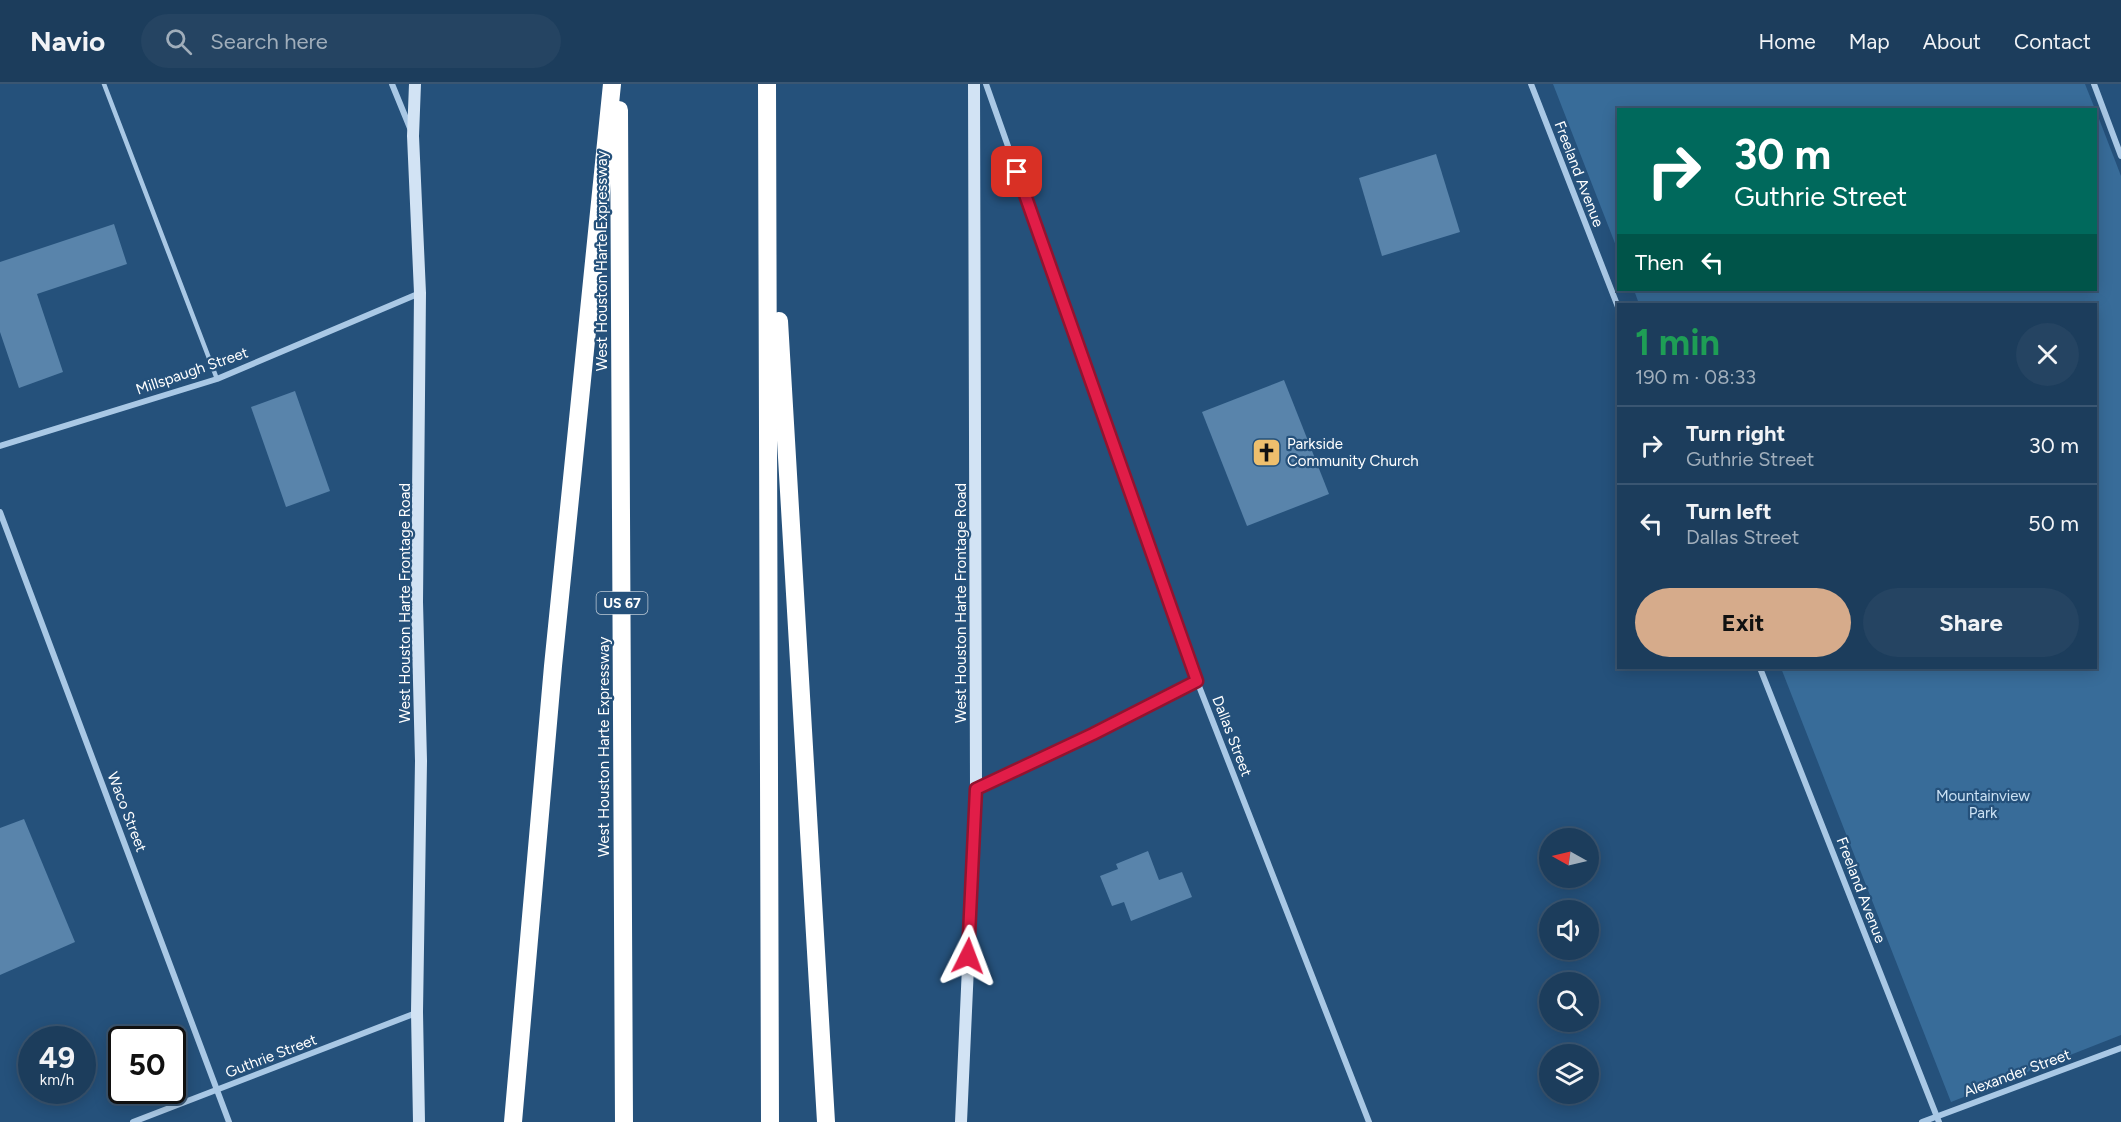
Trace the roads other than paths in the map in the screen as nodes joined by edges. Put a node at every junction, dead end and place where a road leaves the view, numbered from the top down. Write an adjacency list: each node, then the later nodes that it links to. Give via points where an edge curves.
1 (104, 84): 16 (lane)
2 (392, 84): 12 (street)
3 (415, 84): 12 (main road, West Houston Harte Frontage Road)
4 (612, 84): 29 (highway, via 553,666)
5 (619, 84): 30 (highway, West Houston Harte Expressway / US 67)
6 (767, 84): 11 (highway)
7 (974, 84): 21 (main road, West Houston Harte Frontage Road)
8 (986, 84): 20 (street, Dallas Street)
9 (1531, 84): 15 (street, Freeland Avenue)
10 (2094, 84): 13 (street)
11 (767, 114): 31 (highway); 32 (highway)
12 (413, 136): 14 (main road, West Houston Harte Frontage Road)
13 (2121, 156)
14 (420, 293): 16 (street, Millspaugh Street); 22 (main road, West Houston Harte Frontage Road, via 417,602 422,761)
15 (1617, 304)
16 (217, 379): 17 (street, Millspaugh Street)
17 (0, 446)
18 (0, 512): 24 (street, Waco Street)
19 (1760, 669): 25 (street, Freeland Avenue)
20 (1197, 681): 21 (street); 34 (street, Dallas Street)
21 (976, 789): 33 (main road, West Houston Harte Frontage Road)
22 (417, 1012): 24 (street, Guthrie Street); 28 (main road, West Houston Harte Frontage Road)
23 (2121, 1048): 25 (street, Alexander Street)
24 (219, 1089): 26 (street, Guthrie Street); 27 (street, Waco Street)
25 (1938, 1119): 35 (street, Alexander Street)
26 (133, 1122)
27 (230, 1122)
28 (419, 1122)
29 (513, 1122)
30 (624, 1122)
31 (770, 1122)
32 (826, 1122)
33 (961, 1122)
34 (1369, 1122)
35 (1922, 1122)

